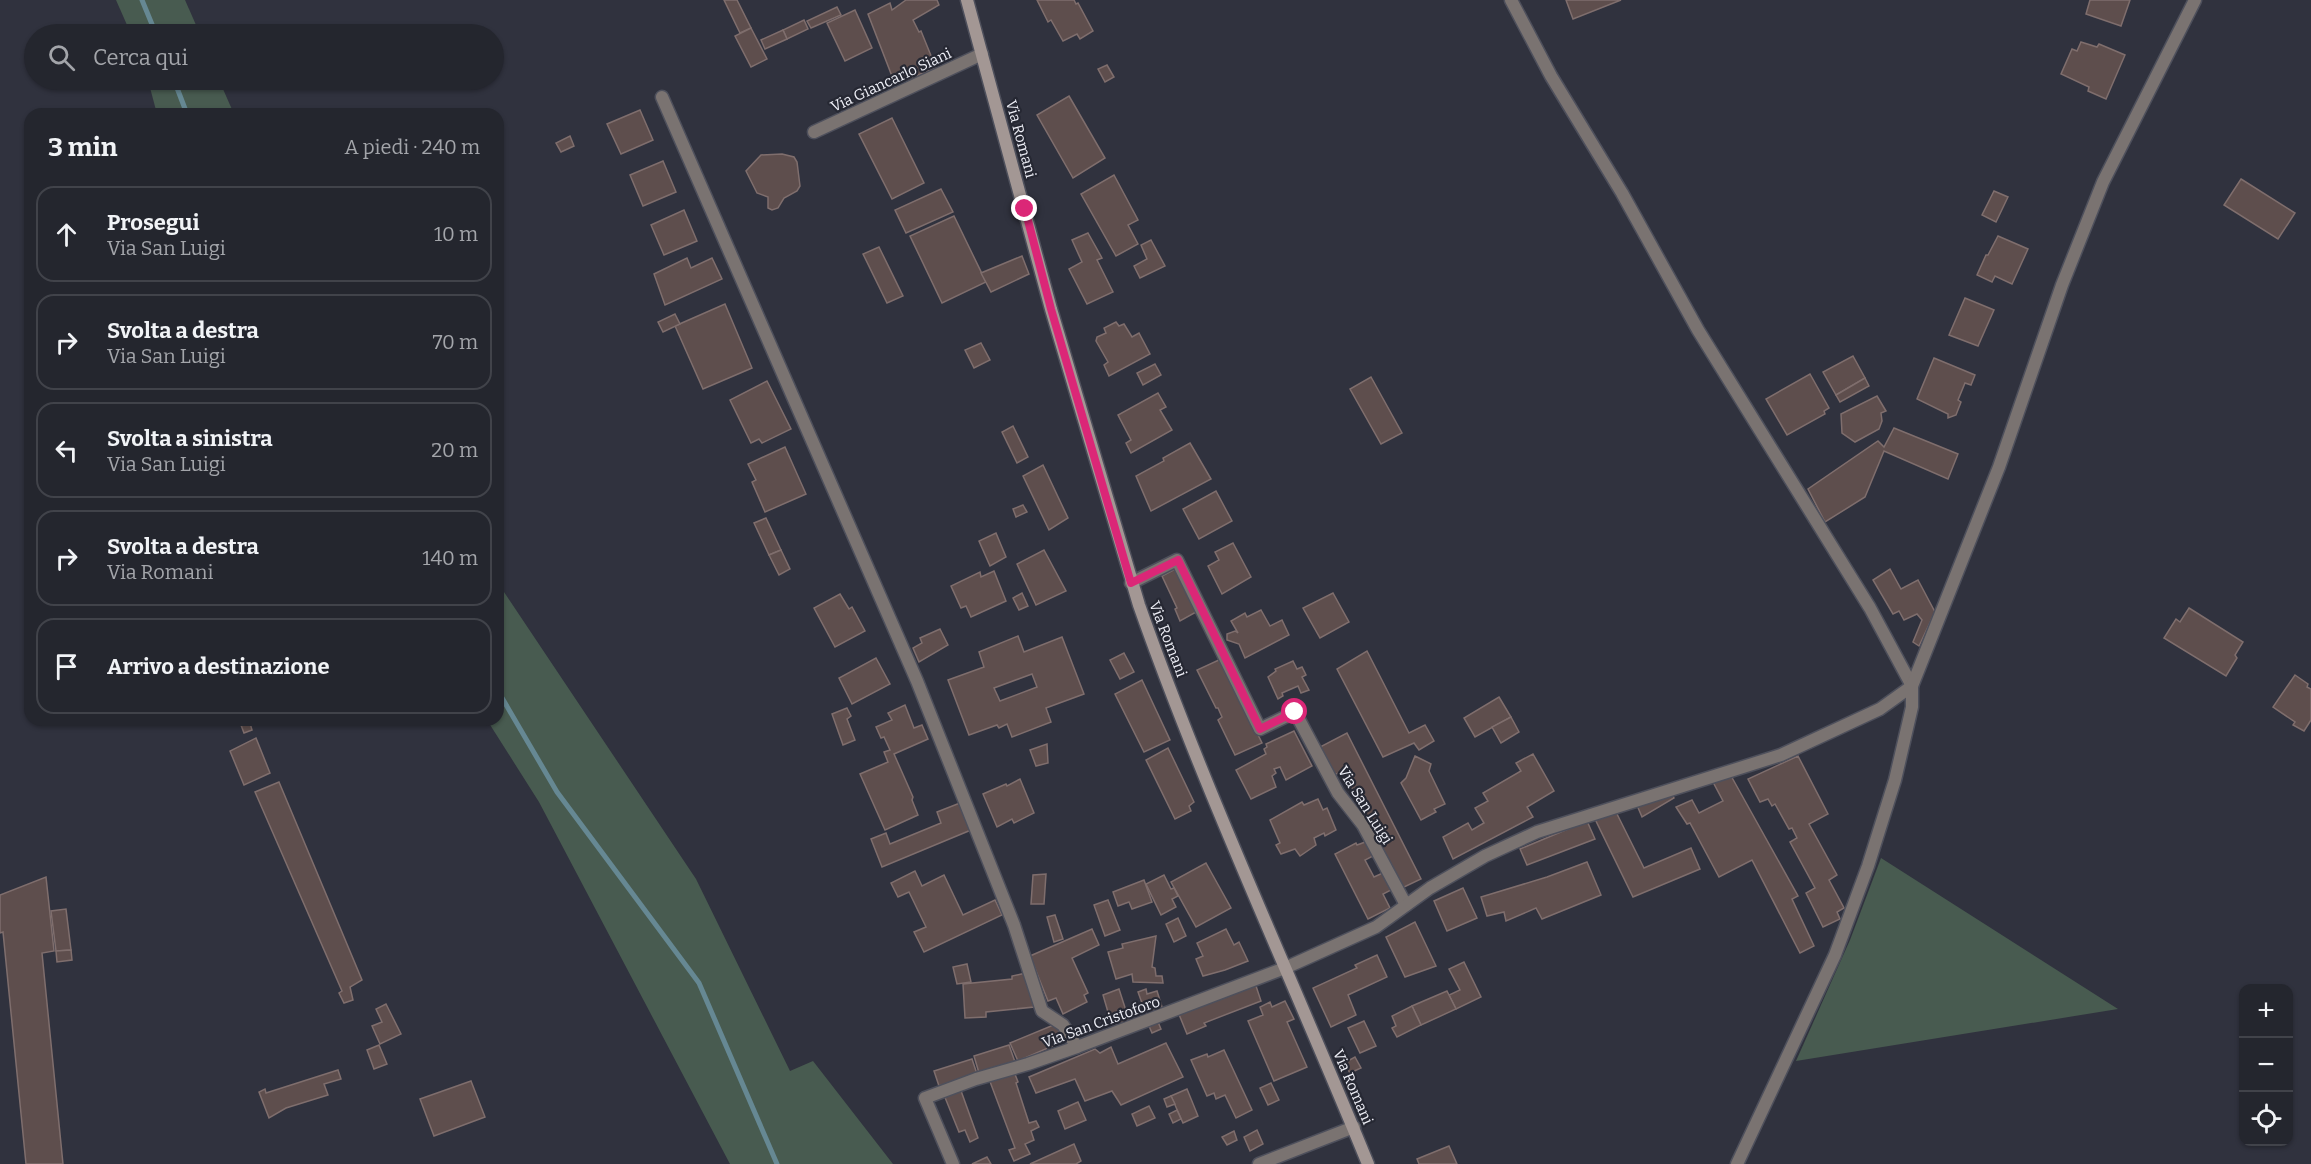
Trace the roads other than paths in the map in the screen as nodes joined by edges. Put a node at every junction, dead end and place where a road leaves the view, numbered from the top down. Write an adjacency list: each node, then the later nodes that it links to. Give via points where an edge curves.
1 (967, 0): 4 (street, Via Romani)
2 (1511, 0): 8 (street, via 1698,330 1870,608)
3 (2195, 0): 8 (street, via 2103,182 2062,285 1999,467)
4 (982, 54): 6 (street, Via Giancarlo Siani); 7 (street, Via Romani)
5 (662, 97): 11 (street, via 921,692 1006,905 1042,1011 1063,1025)
6 (814, 132)
7 (1131, 583): 9 (street, Via San Luigi, via 1178,560 1260,729 1295,712 1338,794 1363,825); 10 (street, Via Romani)
8 (1912, 686): 9 (street, Via San Cristoforo, via 1880,709 1781,755 1537,832 1485,856); 16 (street, via 1912,707 1894,780 1860,889 1835,955)
9 (1406, 905): 10 (street, Via San Cristoforo, via 1376,927)
10 (1286, 968): 11 (street, Via San Cristoforo); 12 (street, Via Romani)
11 (1077, 1047): 13 (street, Via San Cristoforo, via 925,1098)
12 (1354, 1127): 14 (street); 15 (street, Via Romani)
13 (953, 1164)
14 (1259, 1164)
15 (1368, 1164)
16 (1737, 1164)

